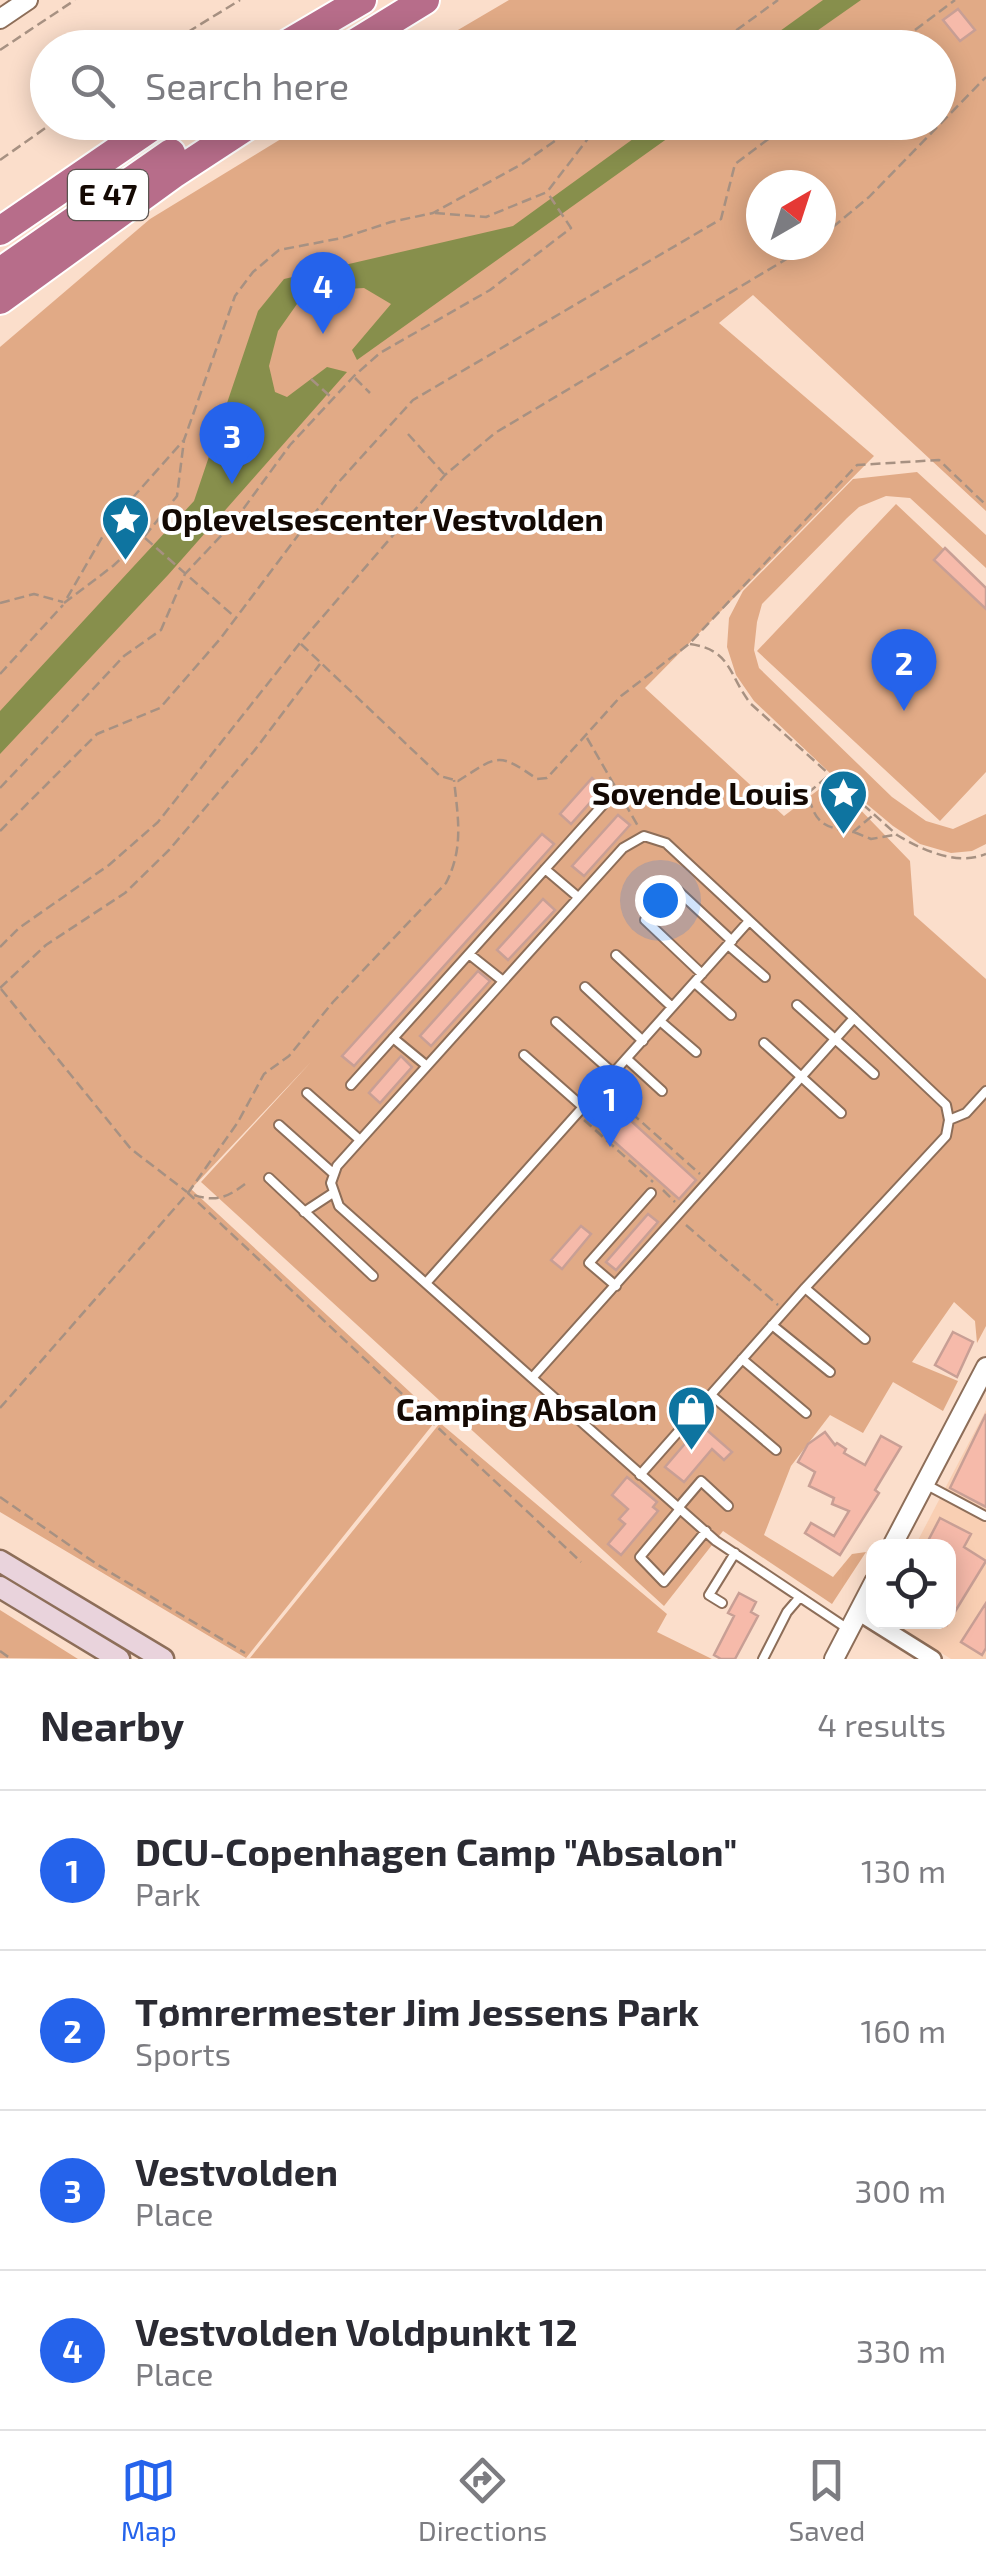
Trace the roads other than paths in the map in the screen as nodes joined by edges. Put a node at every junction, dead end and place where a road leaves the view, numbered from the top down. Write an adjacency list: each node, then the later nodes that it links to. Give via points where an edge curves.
1 (28, 0): 4 (street)
2 (362, 0): 5 (highway)
3 (425, 0): 6 (highway)
4 (0, 19)
5 (311, 30)
6 (376, 30)
7 (133, 140): 10 (highway, E 47)
8 (192, 140): 11 (highway, E 47)
9 (225, 140): 12 (highway)
10 (3, 228)
11 (0, 272)
12 (0, 300)
13 (609, 798): 14 (lane)
14 (545, 868): 16 (lane); 20 (lane)
15 (676, 889): 19 (lane)
16 (578, 897): 18 (lane, via 622,848 644,836 666,843); 24 (lane)
17 (645, 920): 22 (lane)
18 (749, 922): 19 (lane); 30 (lane)
19 (730, 943): 22 (lane); 23 (lane)
20 (469, 954): 24 (lane); 33 (lane)
21 (616, 955): 28 (lane)
22 (702, 974): 25 (lane)
23 (765, 977)
24 (503, 981): 40 (lane)
25 (695, 983): 28 (lane); 29 (lane)
26 (585, 987): 35 (lane)
27 (797, 1005): 34 (lane)
28 (672, 1007): 31 (lane)
29 (731, 1015)
30 (854, 1018): 34 (lane); 50 (lane, via 930,1086)
31 (660, 1021): 35 (lane); 37 (lane)
32 (556, 1022): 41 (lane)
33 (393, 1038): 40 (lane); 44 (lane)
34 (836, 1039): 42 (lane); 43 (lane)
35 (642, 1041): 39 (lane)
36 (764, 1042): 43 (lane)
37 (696, 1052)
38 (524, 1055): 48 (lane)
39 (627, 1059): 41 (lane); 45 (lane)
40 (427, 1066): 52 (lane)
41 (613, 1073): 48 (lane)
42 (874, 1074)
43 (802, 1077): 49 (lane); 62 (lane)
44 (351, 1085)
45 (662, 1090)
46 (986, 1091): 50 (lane)
47 (307, 1093): 52 (lane)
48 (580, 1110): 61 (lane)
49 (841, 1114)
50 (949, 1120): 63 (lane, via 946,1136)
51 (279, 1125): 53 (lane)
52 (360, 1140): 53 (lane)
53 (334, 1174): 55 (lane)
54 (268, 1178): 57 (lane)
55 (333, 1193): 57 (lane); 61 (lane)
56 (651, 1194): 58 (lane)
57 (304, 1212): 60 (lane)
58 (589, 1262): 59 (lane); 62 (lane)
59 (581, 1272)
60 (373, 1276)
61 (426, 1283): 69 (lane)
62 (616, 1286): 69 (lane)
63 (805, 1288): 64 (lane); 65 (lane)
64 (772, 1325): 66 (lane); 68 (lane)
65 (866, 1339)
66 (742, 1360): 70 (lane); 71 (lane)
67 (986, 1367): 74 (street)
68 (830, 1372)
69 (532, 1378): 73 (lane)
70 (711, 1395): 72 (lane); 73 (lane)
71 (806, 1412)
72 (776, 1450)
73 (640, 1475): 76 (lane)
74 (925, 1484): 77 (lane); 79 (street)
75 (728, 1506): 76 (lane, via 700,1481)
76 (679, 1508): 78 (lane); 78 (lane, via 640,1557 664,1582)
77 (985, 1516)
78 (706, 1531): 80 (lane)
79 (896, 1539)
80 (735, 1554): 84 (lane); 85 (lane, via 709,1595)
81 (0, 1561): 89 (main road)
82 (0, 1587): 88 (main road)
83 (866, 1597): 86 (street)
84 (799, 1598): 87 (lane); 90 (lane)
85 (722, 1603)
86 (858, 1612): 87 (street); 92 (street)
87 (849, 1630): 91 (street)
88 (119, 1659)
89 (163, 1659)
90 (763, 1659)
91 (834, 1659)
92 (933, 1659)

